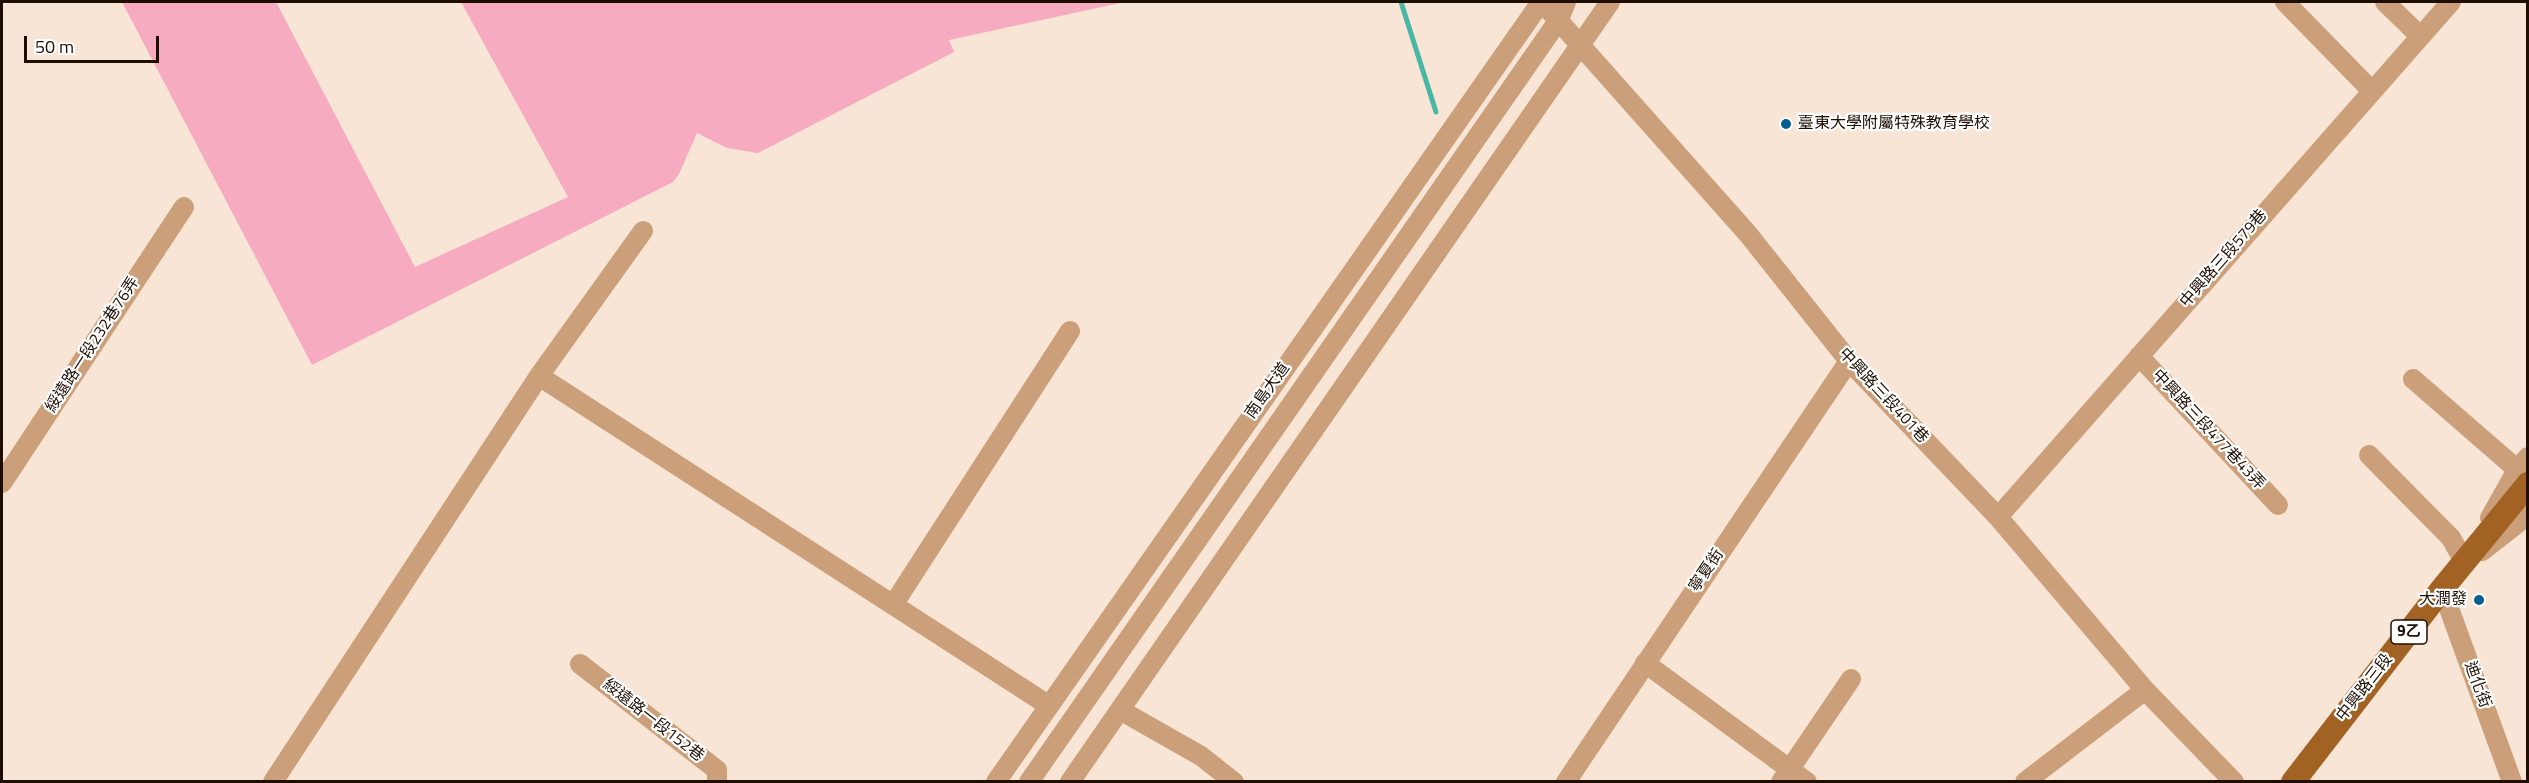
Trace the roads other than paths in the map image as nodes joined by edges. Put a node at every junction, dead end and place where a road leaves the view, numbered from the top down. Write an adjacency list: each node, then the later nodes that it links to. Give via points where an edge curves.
1 (1541, 2): 7 (street, 中興路三段401巷); 31 (street, 南島大道)
2 (1566, 2): 7 (street, 南島大道)
3 (1610, 2): 9 (street)
4 (2285, 2): 10 (street)
5 (2385, 2): 8 (street)
6 (2451, 2): 8 (street, 中興路三段579巷)
7 (1558, 21): 9 (street, 中興路三段401巷); 38 (street, 南島大道)
8 (2420, 36): 10 (street, 中興路三段579巷)
9 (1580, 45): 15 (street, 中興路三段401巷, via 1748,234); 32 (street)
10 (2372, 91): 14 (street, 中興路三段579巷)
11 (184, 207): 20 (street, 綏遠路一段232巷76弄)
12 (643, 231): 16 (street)
13 (1070, 331): 26 (street)
14 (2139, 356): 21 (street, 中興路三段477巷43弄); 23 (street, 中興路三段579巷)
15 (1848, 361): 23 (street, 中興路三段401巷); 27 (street, 寧夏街)
16 (539, 376): 26 (street); 35 (street)
17 (2413, 379): 19 (street)
18 (2369, 455): 24 (street, via 2451,538)
19 (2525, 472): 24 (main road, 中興路三段 / 9乙)
20 (2, 483)
21 (2278, 505)
22 (2528, 515): 24 (street)
23 (1998, 517): 30 (street, 中興路三段401巷)
24 (2465, 563): 25 (main road, 中興路三段 / 9乙)
25 (2442, 589): 34 (main road, 中興路三段 / 9乙); 45 (street, 迪化街)
26 (893, 604): 31 (street)
27 (1645, 663): 33 (street); 41 (street, 寧夏街)
28 (580, 664): 36 (street, 綏遠路一段152巷, via 717,771)
29 (1851, 679): 33 (street)
30 (2145, 690): 43 (street); 44 (street, 中興路三段401巷)
31 (1048, 705): 37 (street, 南島大道)
32 (1120, 710): 39 (street); 40 (street, via 1201,756)
33 (1786, 775): 42 (street)
34 (2294, 781)
35 (273, 782)
36 (717, 782)
37 (996, 782)
38 (1029, 782)
39 (1070, 782)
40 (1234, 782)
41 (1566, 782)
42 (1808, 782)
43 (2025, 782)
44 (2234, 782)
45 (2512, 782)

